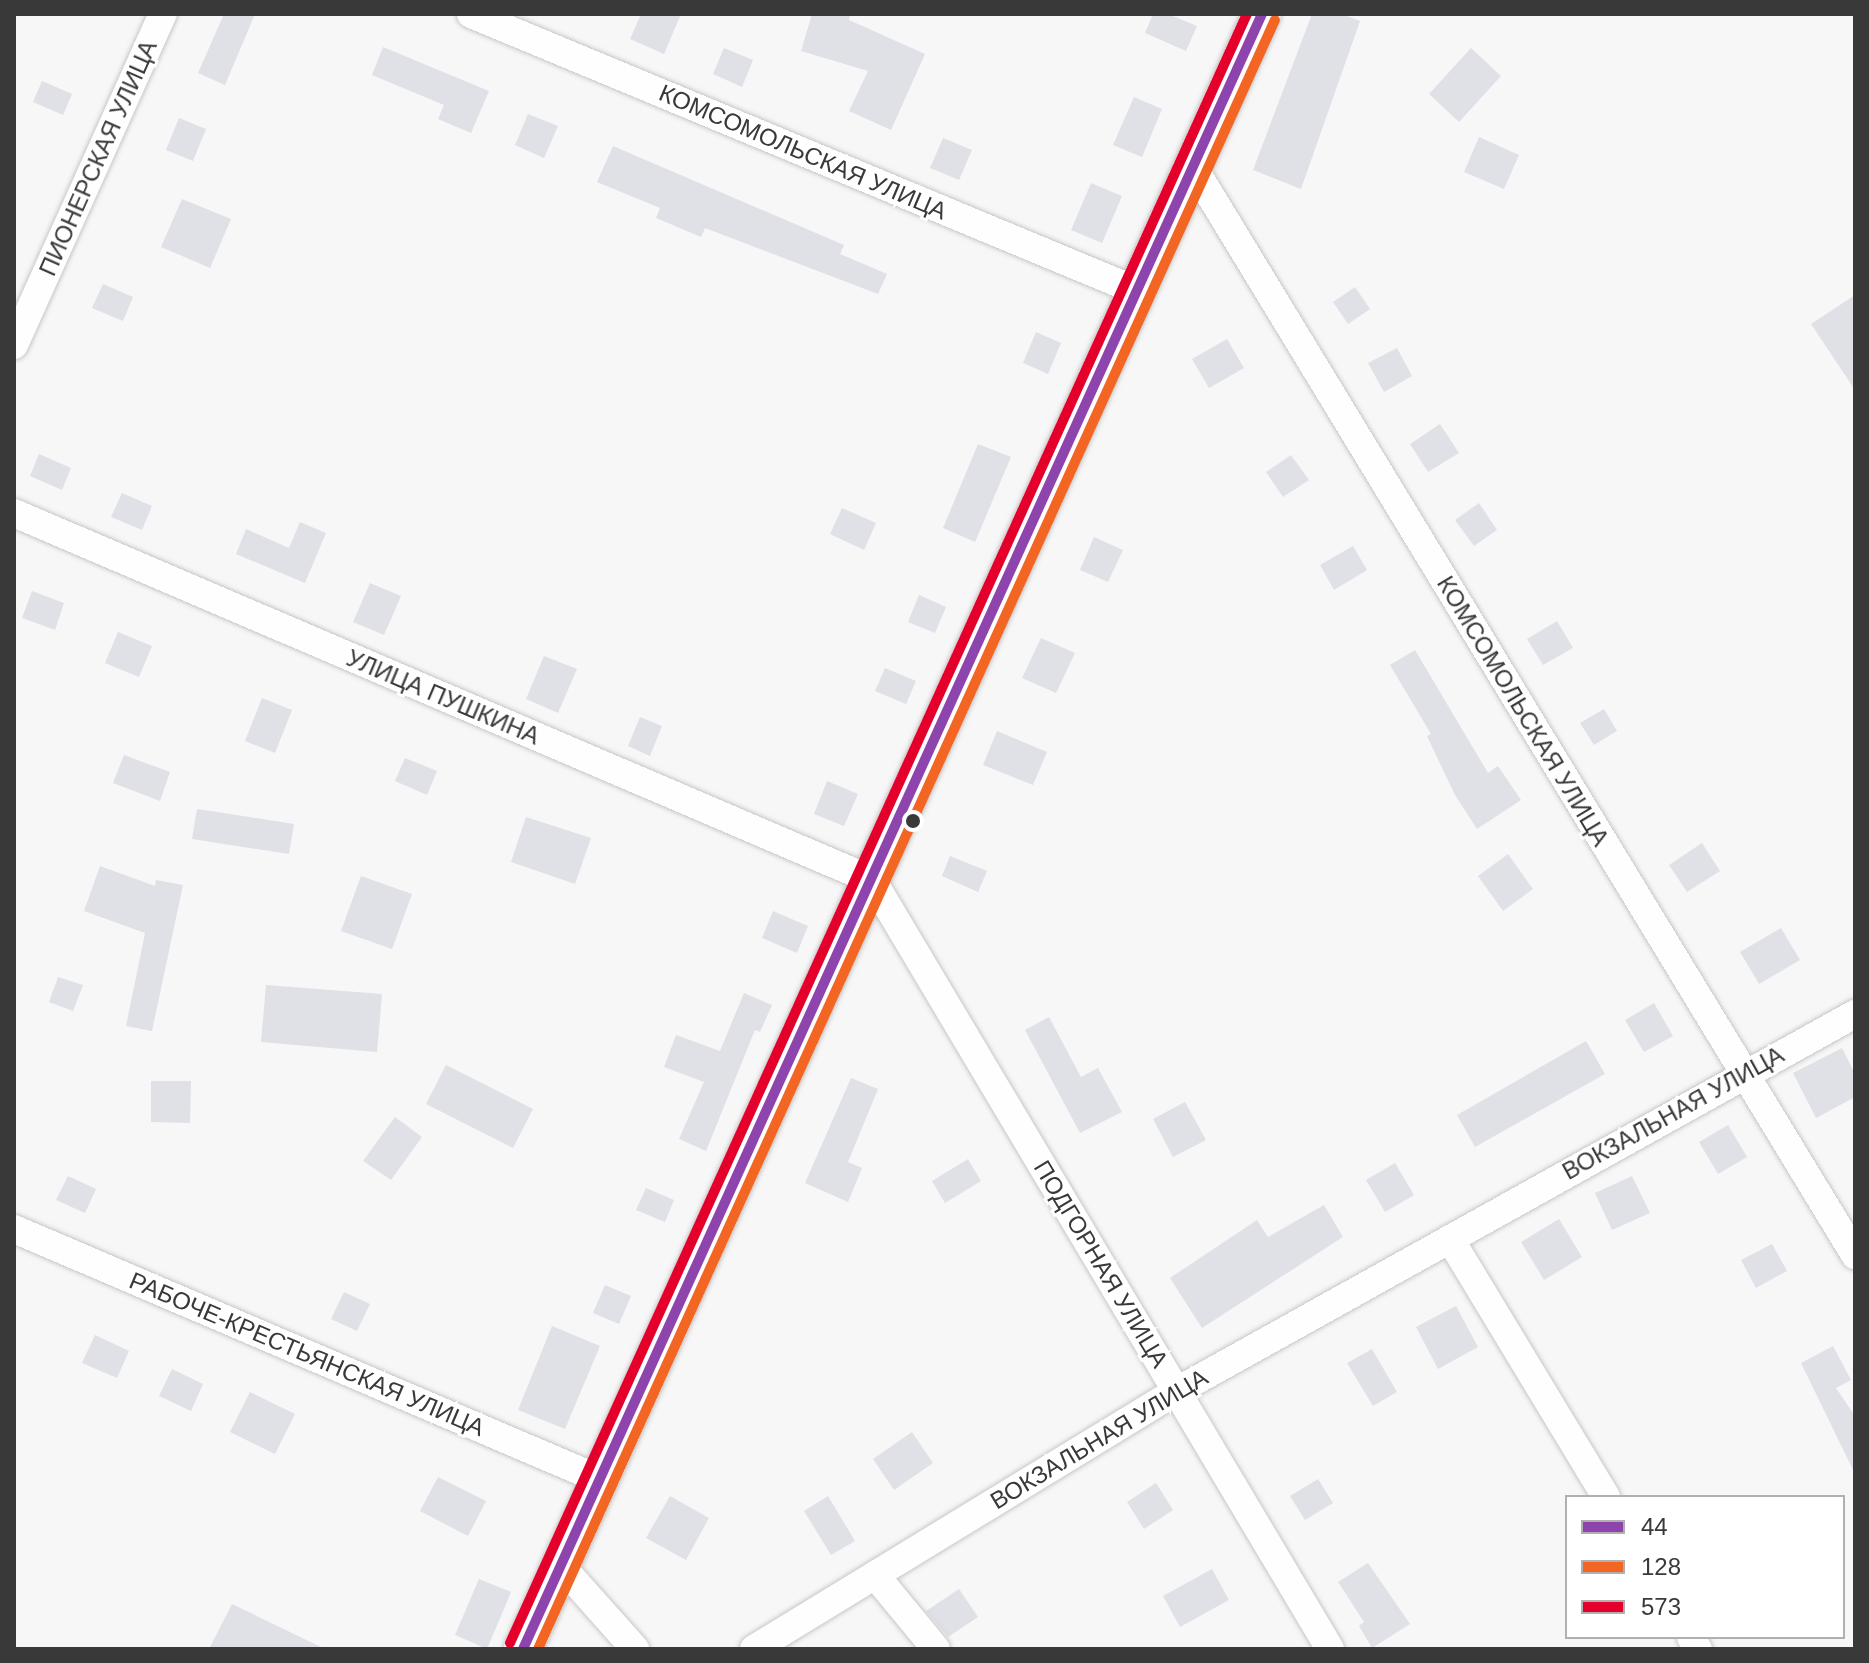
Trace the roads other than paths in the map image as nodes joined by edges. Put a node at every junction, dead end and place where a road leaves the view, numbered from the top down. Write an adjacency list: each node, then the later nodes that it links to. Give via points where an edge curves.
1 (163, 14): 6 (street, ПИОНЕРСКАЯ УЛИЦА)
2 (471, 14): 5 (street, КОМСОМОЛЬСКАЯ УЛИЦА)
3 (1262, 14): 4 (main road)
4 (1193, 167): 5 (main road); 10 (street, КОМСОМОЛЬСКАЯ УЛИЦА)
5 (1135, 290): 8 (main road)
6 (14, 345)
7 (14, 513): 8 (street, УЛИЦА ПУШКИНА)
8 (872, 880): 14 (street, ПОДГОРНАЯ УЛИЦА); 15 (main road)
9 (1855, 1014): 10 (street, ВОКЗАЛЬНАЯ УЛИЦА)
10 (1743, 1072): 12 (street, ВОКЗАЛЬНАЯ УЛИЦА); 13 (street, КОМСОМОЛЬСКАЯ УЛИЦА)
11 (14, 1229): 15 (street, РАБОЧЕ-КРЕСТЬЯНСКАЯ УЛИЦА)
12 (1450, 1239): 14 (street, ВОКЗАЛЬНАЯ УЛИЦА); 16 (street)
13 (1855, 1255)
14 (1177, 1391): 18 (street, ВОКЗАЛЬНАЯ УЛИЦА); 23 (street, ПОДГОРНАЯ УЛИЦА)
15 (599, 1479): 17 (main road)
16 (1605, 1495)
17 (562, 1567): 19 (main road); 20 (street)
18 (875, 1575): 21 (street, ВОКЗАЛЬНАЯ УЛИЦА); 22 (street)
19 (523, 1649)
20 (635, 1649)
21 (754, 1649)
22 (936, 1649)
23 (1330, 1649)

